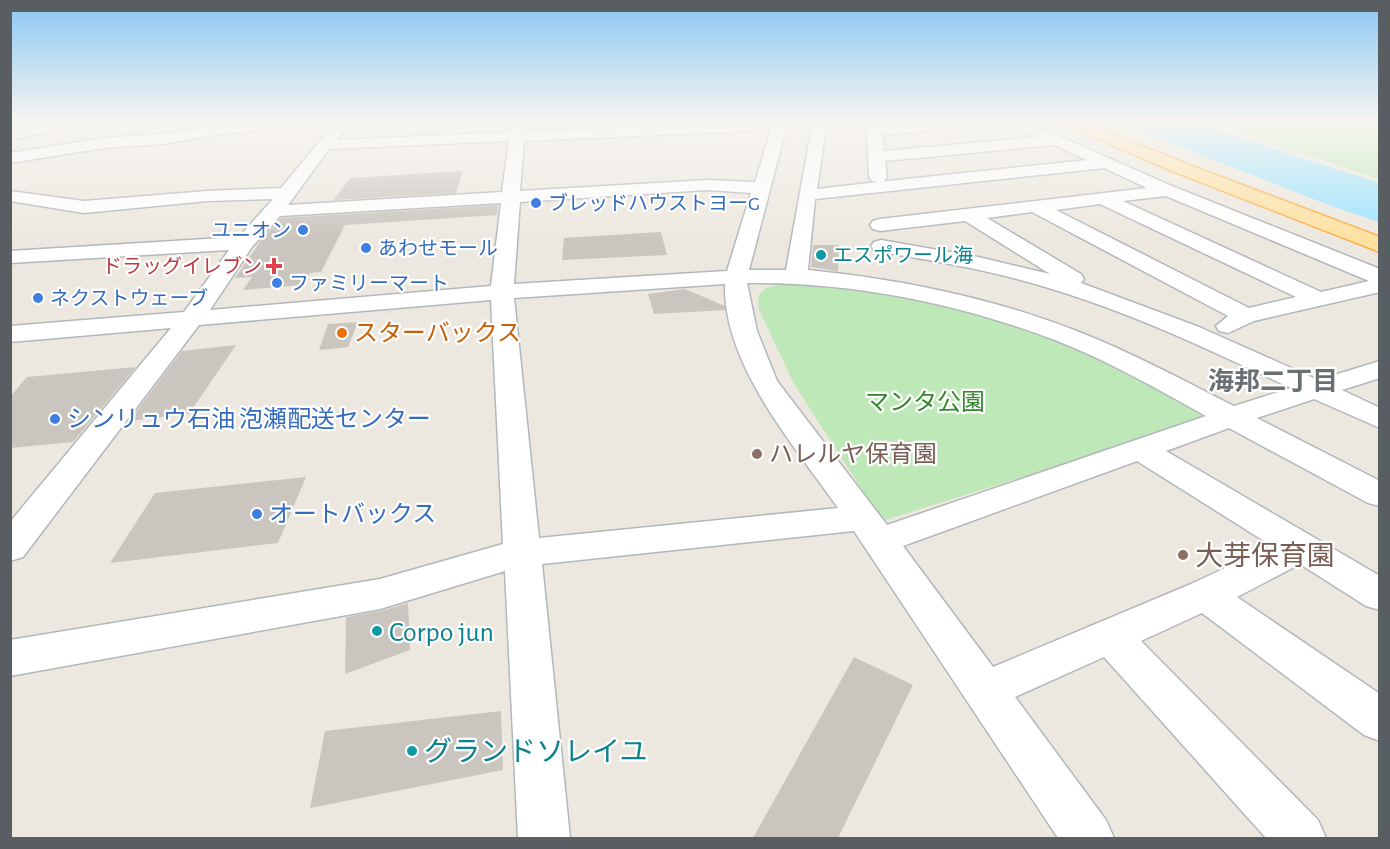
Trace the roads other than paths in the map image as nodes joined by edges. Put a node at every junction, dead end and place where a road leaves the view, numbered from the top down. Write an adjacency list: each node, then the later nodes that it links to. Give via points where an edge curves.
1 (312, 161): 17 (street)
2 (514, 161): 15 (street)
3 (768, 161): 10 (street)
4 (813, 161): 13 (street)
5 (876, 161): 11 (street)
6 (1100, 161): 9 (street)
7 (1163, 161): 23 (main road)
8 (1179, 161): 21 (main road)
9 (1105, 163): 11 (street); 12 (street)
10 (760, 188): 15 (street, via 707,185); 27 (street)
11 (878, 188): 13 (street); 20 (street)
12 (1166, 190): 16 (street); 26 (street)
13 (807, 195): 25 (street)
14 (10, 196): 17 (street, via 84,207 207,196)
15 (511, 198): 17 (street); 30 (street)
16 (1103, 199): 18 (street); 31 (street)
17 (280, 202): 22 (street)
18 (1036, 207): 19 (street); 33 (street)
19 (969, 215): 20 (street); 32 (street)
20 (880, 235): 28 (street); 32 (street)
21 (1380, 237)
22 (245, 243): 24 (street); 34 (street)
23 (1380, 245)
24 (10, 257)
25 (796, 276): 27 (street); 28 (street)
26 (1380, 277)
27 (736, 278): 30 (street); 43 (street, via 744,331 764,382)
28 (884, 285): 39 (street, via 967,304 1065,335)
29 (1380, 285): 31 (street)
30 (502, 292): 34 (street); 46 (street)
31 (1316, 298): 33 (street)
32 (1106, 300): 36 (street)
33 (1246, 316): 36 (street)
34 (193, 317): 35 (street); 44 (street)
35 (10, 334)
36 (1204, 339): 38 (street)
37 (1380, 369): 38 (street)
38 (1316, 390): 39 (street); 40 (street)
39 (1231, 417): 41 (street); 42 (street)
40 (1380, 419)
41 (1140, 449): 43 (street); 45 (street)
42 (1380, 495)
43 (871, 530): 46 (street); 51 (street)
44 (10, 548)
45 (1301, 548): 47 (street); 48 (street)
46 (520, 553): 50 (street, via 380,594); 53 (street)
47 (1205, 595): 49 (street); 52 (street)
48 (1380, 595)
49 (1110, 636): 51 (street); 55 (street)
50 (10, 658)
51 (983, 691): 54 (street)
52 (1380, 720)
53 (544, 838)
54 (1088, 838)
55 (1300, 838)

